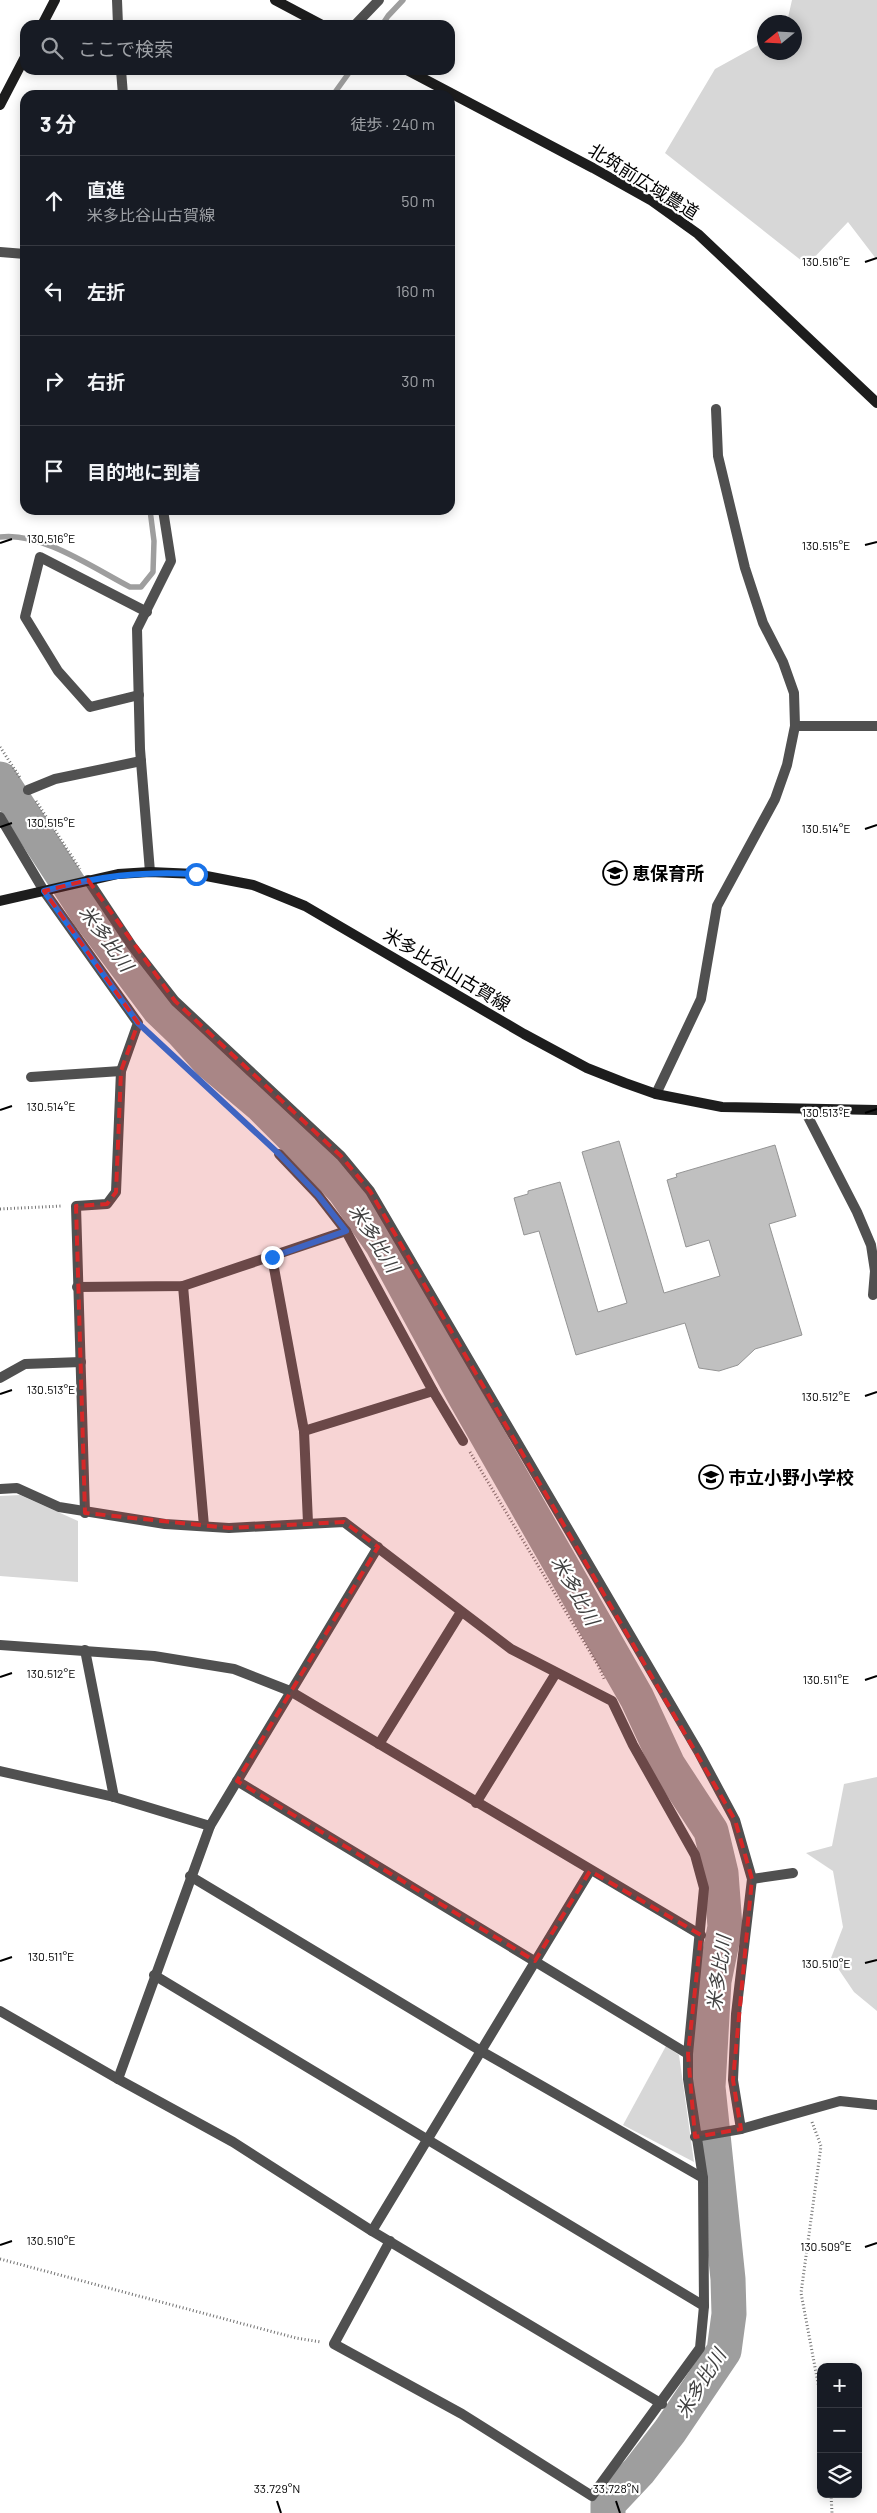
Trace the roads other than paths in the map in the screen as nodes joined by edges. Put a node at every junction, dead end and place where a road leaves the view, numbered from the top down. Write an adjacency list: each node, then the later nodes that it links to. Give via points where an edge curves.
1 (55, 0): 5 (main road)
2 (117, 0): 6 (street)
3 (275, 0): 7 (main road)
4 (378, 0): 8 (street)
5 (45, 20)
6 (118, 20)
7 (313, 20)
8 (359, 20)
9 (20, 67): 15 (main road)
10 (122, 75): 12 (street)
11 (416, 75): 13 (main road, 北筑前広域農道)
12 (123, 90)
13 (445, 90)
14 (455, 95): 18 (main road, 北筑前広域農道, via 652,201 683,223 744,276)
15 (0, 105)
16 (0, 252): 17 (street)
17 (20, 254)
18 (877, 403)
19 (716, 410): 23 (street, via 718,456 744,568 763,623 794,693)
20 (164, 515): 21 (street, via 172,561)
21 (147, 612): 22 (street, via 137,629); 22 (street, via 40,557 25,617 58,670 90,707)
22 (139, 695): 25 (street)
23 (794, 726): 24 (street); 34 (street, via 787,765 775,799 717,906 701,999)
24 (877, 726)
25 (141, 761): 26 (street, via 55,779); 28 (street)
26 (28, 790)
27 (0, 817): 30 (street)
28 (150, 872): 29 (main road, 米多比谷山古賀線); 34 (main road, 米多比谷山古賀線, via 196,874 253,885 305,906 587,1068)
29 (88, 880): 30 (main road, 米多比谷山古賀線); 67 (street, via 132,946 175,1001 341,1156 370,1190 698,1751 735,1820)
30 (48, 890): 31 (main road, 米多比谷山古賀線); 32 (street, via 138,1023)
31 (0, 901)
32 (121, 1071): 33 (street); 41 (street, via 116,1192 107,1204 76,1206)
33 (31, 1077)
34 (656, 1094): 35 (main road, 米多比谷山古賀線, via 722,1107)
35 (804, 1109): 36 (main road, 米多比谷山古賀線); 42 (street, via 871,1245 875,1271)
36 (877, 1110)
37 (279, 1154): 38 (street, via 318,1195)
38 (346, 1231): 39 (street); 45 (street)
39 (272, 1257): 40 (street); 46 (street)
40 (183, 1286): 41 (street); 51 (street)
41 (78, 1287): 43 (street)
42 (872, 1295)
43 (81, 1362): 44 (street, via 25,1364); 49 (street)
44 (0, 1378)
45 (433, 1391): 46 (street); 47 (street)
46 (304, 1431): 50 (street)
47 (463, 1441)
48 (0, 1489): 49 (street, via 17,1488 59,1507)
49 (85, 1512): 51 (street)
50 (308, 1523): 51 (street, via 229,1528); 52 (street, via 344,1522)
51 (204, 1526)
52 (378, 1547): 53 (street); 57 (street)
53 (461, 1612): 56 (street, via 511,1649); 58 (street)
54 (0, 1645): 55 (street)
55 (85, 1650): 57 (street, via 154,1656 234,1669); 61 (street)
56 (556, 1672): 62 (street); 68 (street, via 612,1701 695,1855 704,1888)
57 (290, 1691): 58 (street); 60 (street)
58 (379, 1744): 62 (street)
59 (0, 1771): 61 (street)
60 (237, 1781): 63 (street); 69 (street)
61 (114, 1797): 63 (street)
62 (476, 1804): 64 (street)
63 (210, 1826): 66 (street)
64 (590, 1871): 68 (street); 69 (street)
65 (793, 1873): 67 (street)
66 (190, 1876): 70 (street); 72 (street)
67 (752, 1879): 76 (street, via 736,2014 732,2080)
68 (701, 1935): 73 (street)
69 (534, 1961): 72 (street); 73 (street)
70 (154, 1975): 74 (street); 78 (street)
71 (0, 2011): 74 (street)
72 (481, 2050): 78 (street); 79 (street)
73 (688, 2054): 77 (street)
74 (118, 2079): 80 (street, via 233,2142)
75 (877, 2105): 76 (street, via 840,2101)
76 (741, 2128): 77 (street)
77 (695, 2137): 79 (street)
78 (427, 2140): 80 (street); 82 (street)
79 (703, 2178): 82 (street)
80 (372, 2231): 81 (street)
81 (390, 2240): 83 (street); 83 (street, via 334,2344 462,2414 592,2496)
82 (704, 2306): 83 (street, via 700,2348)
83 (662, 2404)

